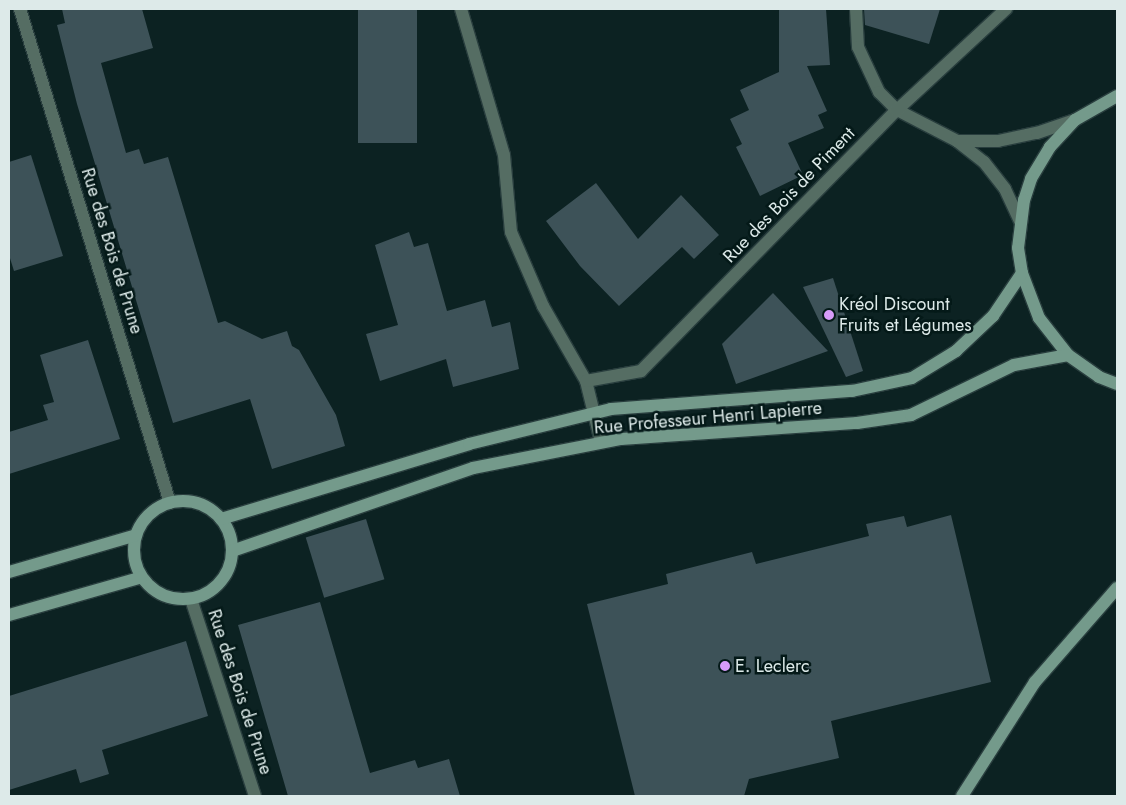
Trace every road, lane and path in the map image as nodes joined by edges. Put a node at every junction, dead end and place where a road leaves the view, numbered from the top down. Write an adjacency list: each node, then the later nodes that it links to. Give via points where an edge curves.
1 (20, 9): 16 (street, Rue des Bois de Prune)
2 (461, 9): 12 (street, via 504,155 511,232 543,306)
3 (856, 9): 6 (street, via 858,47 867,71 879,92)
4 (1006, 9): 6 (street, Rue des Bois de Piment)
5 (1117, 96): 7 (main road)
6 (897, 110): 8 (street); 12 (street, Rue des Bois de Piment, via 641,370)
7 (1075, 120): 8 (street, via 1038,133 998,141); 9 (main road, via 1050,147 1031,179)
8 (957, 141): 9 (street, via 984,162 1006,189)
9 (1020, 221): 10 (main road)
10 (1022, 273): 11 (main road, via 1039,318); 14 (main road, Rue Professeur Henri Lapierre, via 993,316 956,351 912,378 852,391)
11 (1068, 355): 13 (main road, via 1099,377); 15 (main road, Rue Professeur Henri Lapierre, via 1014,365 911,415 857,423)
12 (586, 381): 14 (street)
13 (1117, 384)
14 (595, 413): 15 (street); 17 (main road, Rue Professeur Henri Lapierre, via 469,444)
15 (601, 442): 19 (main road, Rue Professeur Henri Lapierre, via 473,468)
16 (170, 503): 17 (main road, via 198,504); 18 (main road, via 149,516)
17 (221, 519): 19 (main road, via 230,534)
18 (136, 535): 20 (main road); 21 (main road, via 134,549)
19 (232, 551): 23 (main road, via 229,568 220,582 207,593)
20 (9, 572)
21 (142, 577): 23 (main road, via 163,595); 24 (main road)
22 (1117, 588): 26 (main road, via 1035,682)
23 (191, 599): 25 (street, Rue des Bois de Prune)
24 (9, 615)
25 (255, 796)
26 (962, 796)

